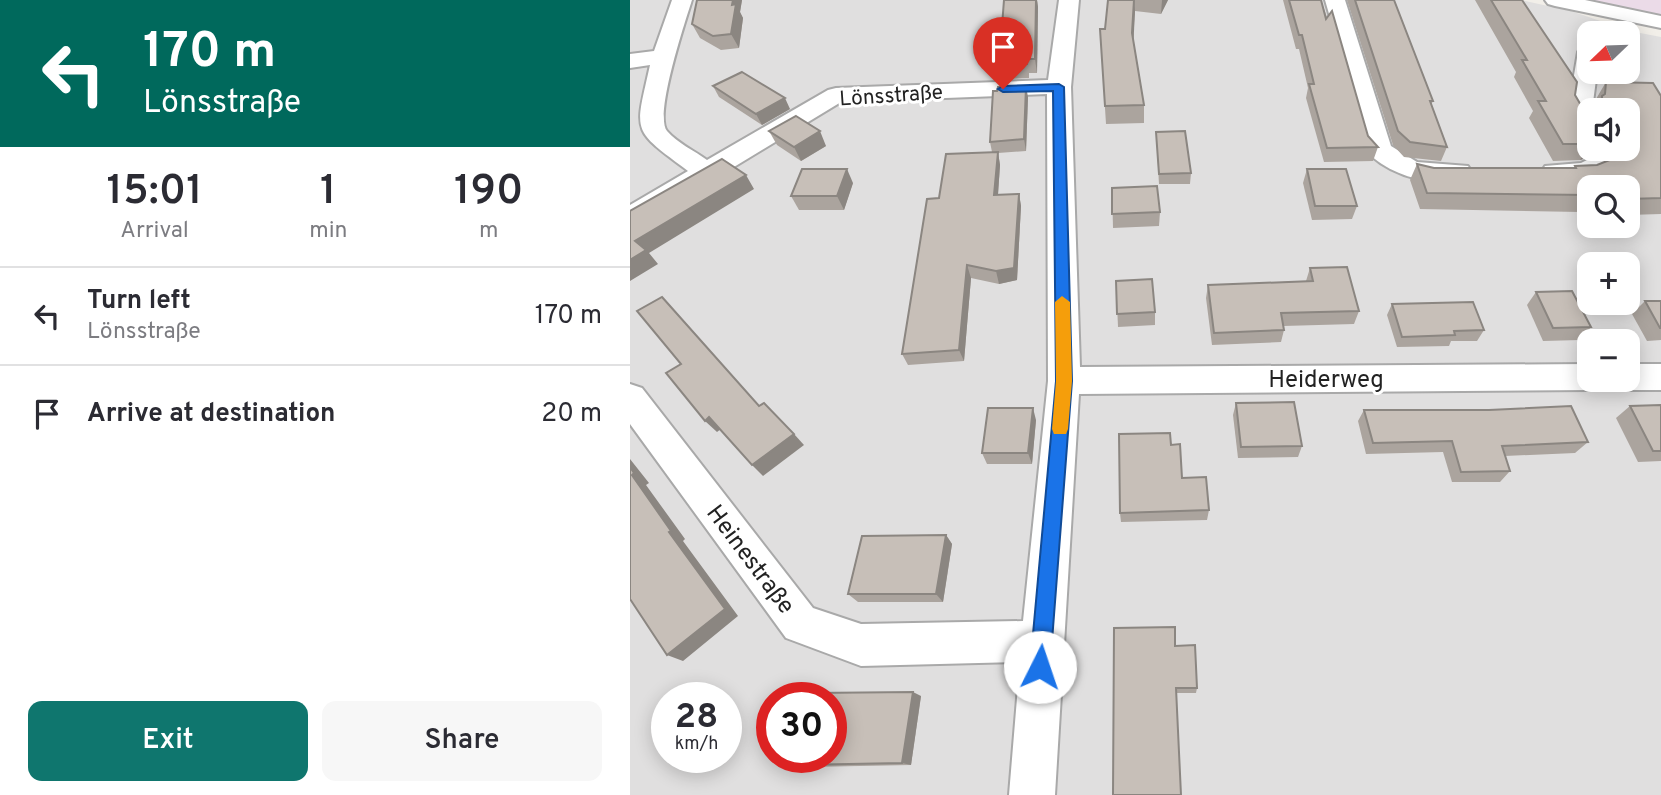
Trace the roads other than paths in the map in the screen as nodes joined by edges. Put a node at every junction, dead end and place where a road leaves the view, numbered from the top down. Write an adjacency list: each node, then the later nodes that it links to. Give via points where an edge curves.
1 (682, 0): 8 (street)
2 (1069, 0): 10 (street)
3 (1335, 0): 13 (street, via 1379,149 1394,164 1427,173)
4 (1555, 0): 5 (street)
5 (1598, 9): 6 (street); 7 (street)
6 (1596, 21)
7 (1661, 22)
8 (663, 55): 9 (street); 12 (street, via 650,122 658,137)
9 (630, 61)
10 (1059, 87): 12 (street, Lönsstraße, via 836,95); 19 (street)
11 (1603, 161): 14 (street, via 1585,171)
12 (705, 172): 15 (street, Lönsstraße)
13 (1479, 172)
14 (1532, 172)
15 (630, 217)
16 (1577, 377): 19 (street, Heiderweg)
17 (1640, 377): 18 (street)
18 (1661, 377)
19 (1064, 381): 21 (street)
20 (630, 398): 21 (street, Heinestraße, via 800,624 861,645)
21 (1042, 641): 22 (street)
22 (1032, 795)

